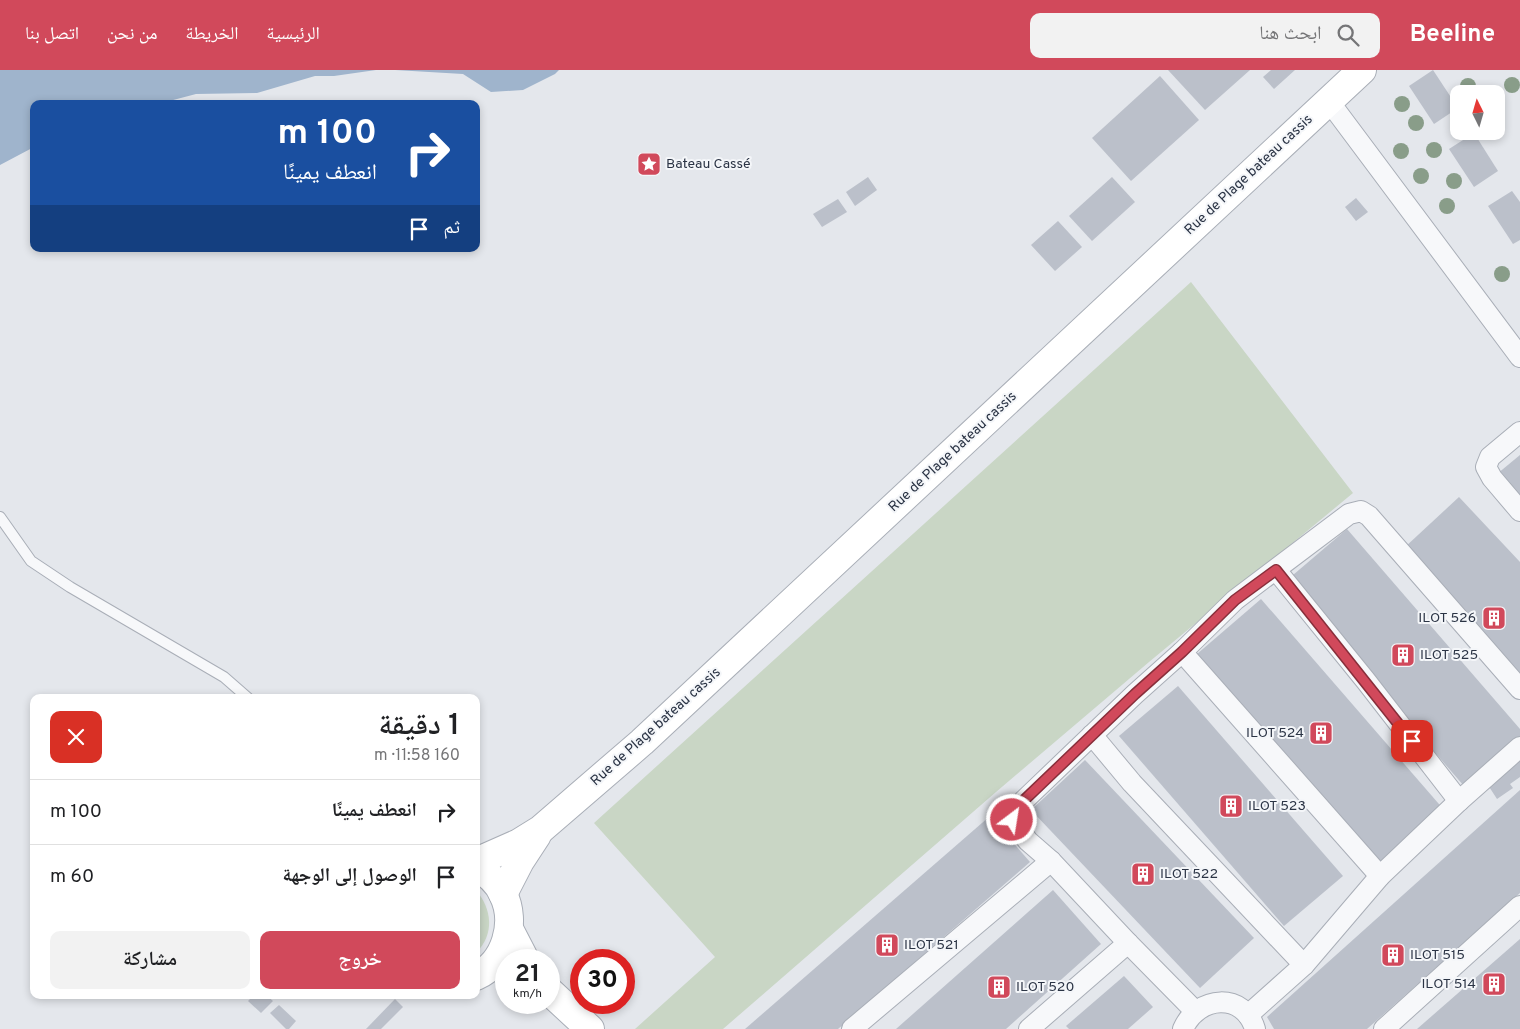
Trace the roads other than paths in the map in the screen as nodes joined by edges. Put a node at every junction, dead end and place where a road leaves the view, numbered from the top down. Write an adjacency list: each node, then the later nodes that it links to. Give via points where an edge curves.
1 (1362, 70): 2 (street, Rue de Plage bateau cassis)
2 (1328, 100): 3 (street); 14 (street, Rue de Plage bateau cassis, via 656,729)
3 (1520, 356)
4 (1520, 432): 5 (street, via 1490,457 1486,467)
5 (1520, 511)
6 (0, 517): 10 (lane, via 31,561 224,677)
7 (1276, 570): 8 (street, via 1235,600); 9 (street, via 1349,514 1361,512 1369,516); 13 (street)
8 (1182, 652): 11 (street); 18 (street)
9 (1520, 689)
10 (243, 694)
11 (1092, 735): 15 (street, via 1018,806 1012,820 1028,841); 24 (street, via 1132,783)
12 (1520, 747): 13 (street)
13 (1459, 801): 18 (street)
14 (540, 830): 16 (street, Rue de Plage bateau cassis); 19 (street, Rue de Plage bateau cassis)
15 (1051, 861): 22 (street); 30 (street)
16 (480, 862)
17 (480, 868): 19 (street)
18 (1380, 876): 24 (street)
19 (503, 894): 21 (street, via 509,911)
20 (1520, 906): 33 (street)
21 (509, 929): 23 (street); 25 (street, via 504,946)
22 (1128, 943): 27 (street); 31 (street)
23 (519, 949)
24 (1304, 965): 28 (street)
25 (488, 974)
26 (560, 1000): 29 (street)
27 (1195, 1010): 28 (street, via 1217,1002 1228,1003 1239,1008); 32 (street)
28 (1252, 1022)
29 (590, 1029)
30 (852, 1029)
31 (1029, 1029)
32 (1183, 1029)
33 (1384, 1029)

